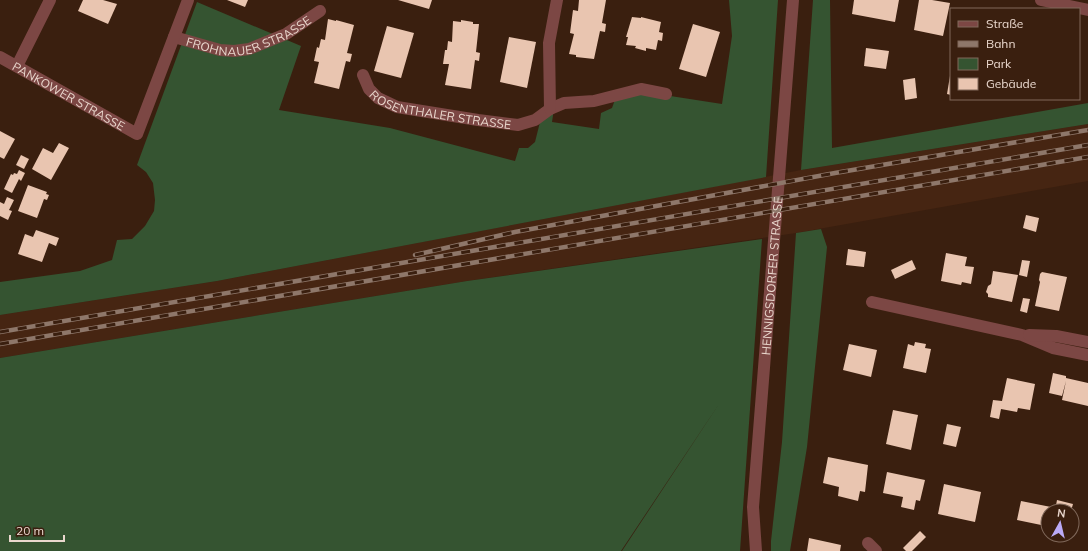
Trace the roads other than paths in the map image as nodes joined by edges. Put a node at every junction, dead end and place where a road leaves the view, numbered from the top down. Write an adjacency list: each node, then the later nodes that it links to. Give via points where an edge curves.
1 (50, 0): 10 (street)
2 (188, 0): 8 (street, FROHNAUER STRASSE)
3 (557, 0): 13 (street, via 548,43)
4 (793, 0): 19 (street, HENNIGSDORFER STRASSE, via 753,507)
5 (1041, 0): 6 (street)
6 (1079, 8)
7 (320, 11): 8 (street, FROHNAUER STRASSE, via 286,34 249,49 220,50)
8 (174, 37): 14 (street, FROHNAUER STRASSE)
9 (0, 57): 10 (street, PANKOWER STRASSE)
10 (17, 66): 14 (street, PANKOWER STRASSE)
11 (363, 75): 13 (street, ROSENTHALER STRASSE, via 378,98 397,107 518,124 535,120)
12 (666, 94): 13 (street, ROSENTHALER STRASSE, via 641,89 594,100 564,103)
13 (550, 109)
14 (137, 134)
15 (872, 302): 16 (street)
16 (1022, 335): 17 (street, via 1056,336); 18 (street, via 1053,348)
17 (1088, 342)
18 (1088, 355)
19 (756, 551)

